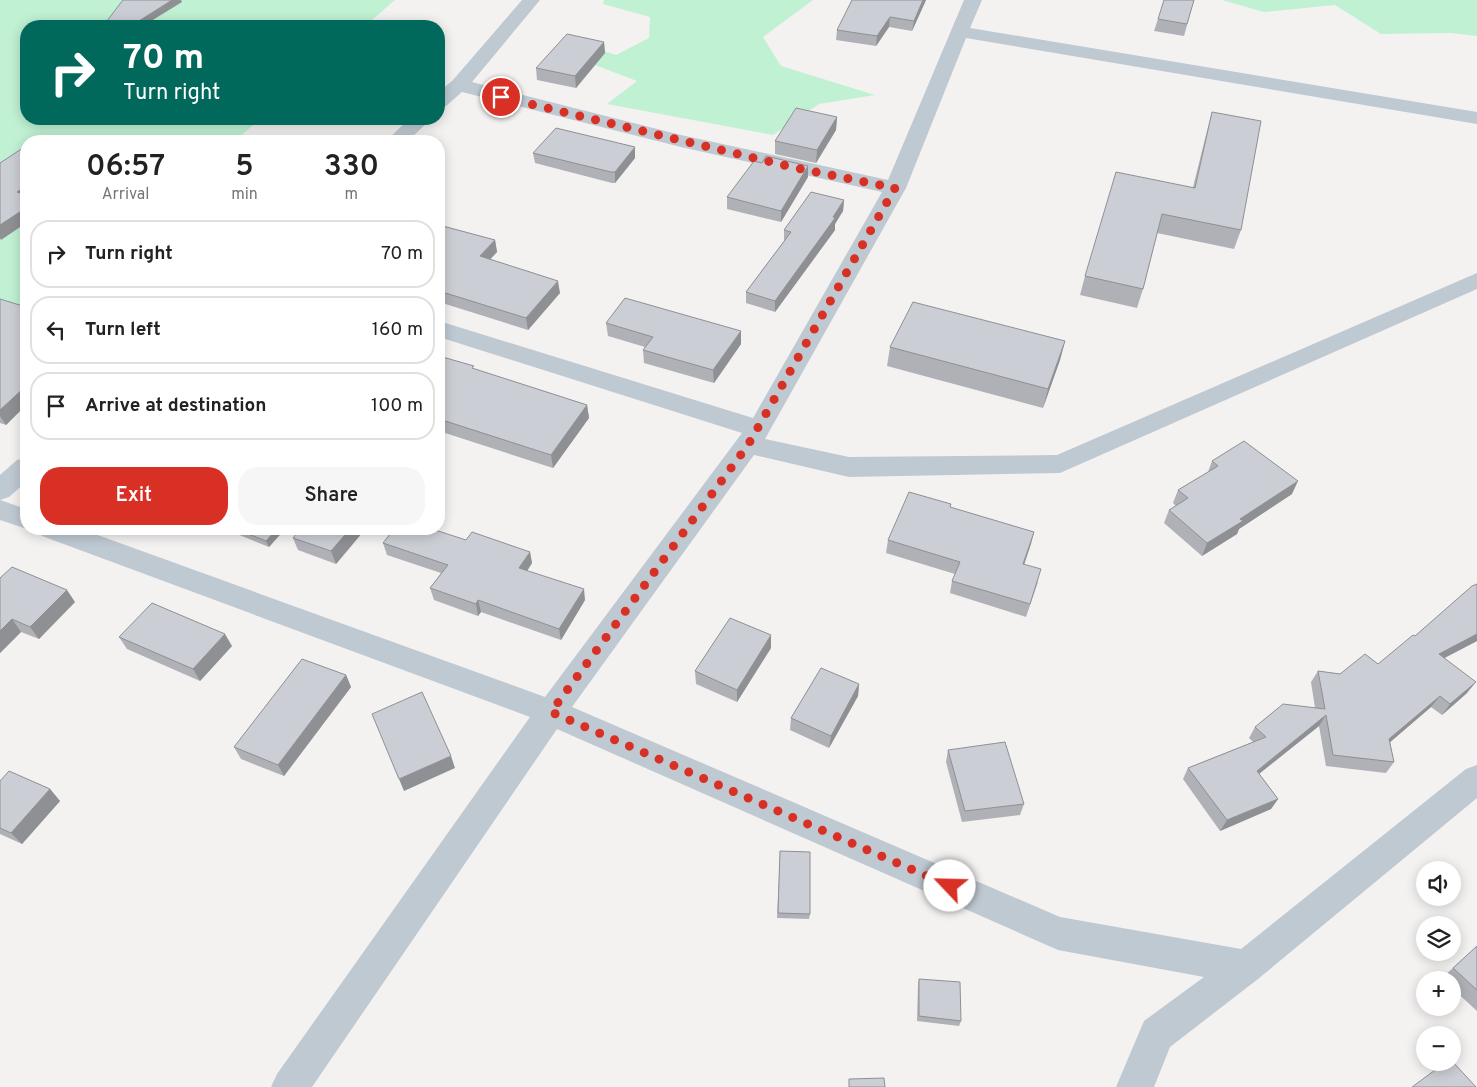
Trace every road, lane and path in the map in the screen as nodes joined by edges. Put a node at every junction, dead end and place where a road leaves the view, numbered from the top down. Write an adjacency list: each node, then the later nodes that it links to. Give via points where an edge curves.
1 (531, 0): 4 (street)
2 (973, 0): 3 (street)
3 (961, 32): 6 (street); 9 (street)
4 (460, 84): 5 (street); 9 (street, via 796,168)
5 (445, 97)
6 (1477, 118)
7 (414, 125): 8 (street)
8 (403, 135)
9 (895, 188): 12 (street)
10 (1477, 280): 12 (street, via 1060,464 849,467)
11 (445, 331): 12 (street)
12 (754, 437): 18 (street)
13 (20, 472): 14 (street)
14 (0, 490)
15 (0, 510): 16 (street)
16 (20, 517)
17 (68, 535): 18 (street)
18 (551, 712): 20 (street, via 1058,934); 21 (street)
19 (1477, 779): 20 (street)
20 (1246, 967): 22 (street, via 1157,1034)
21 (290, 1087)
22 (1134, 1087)

